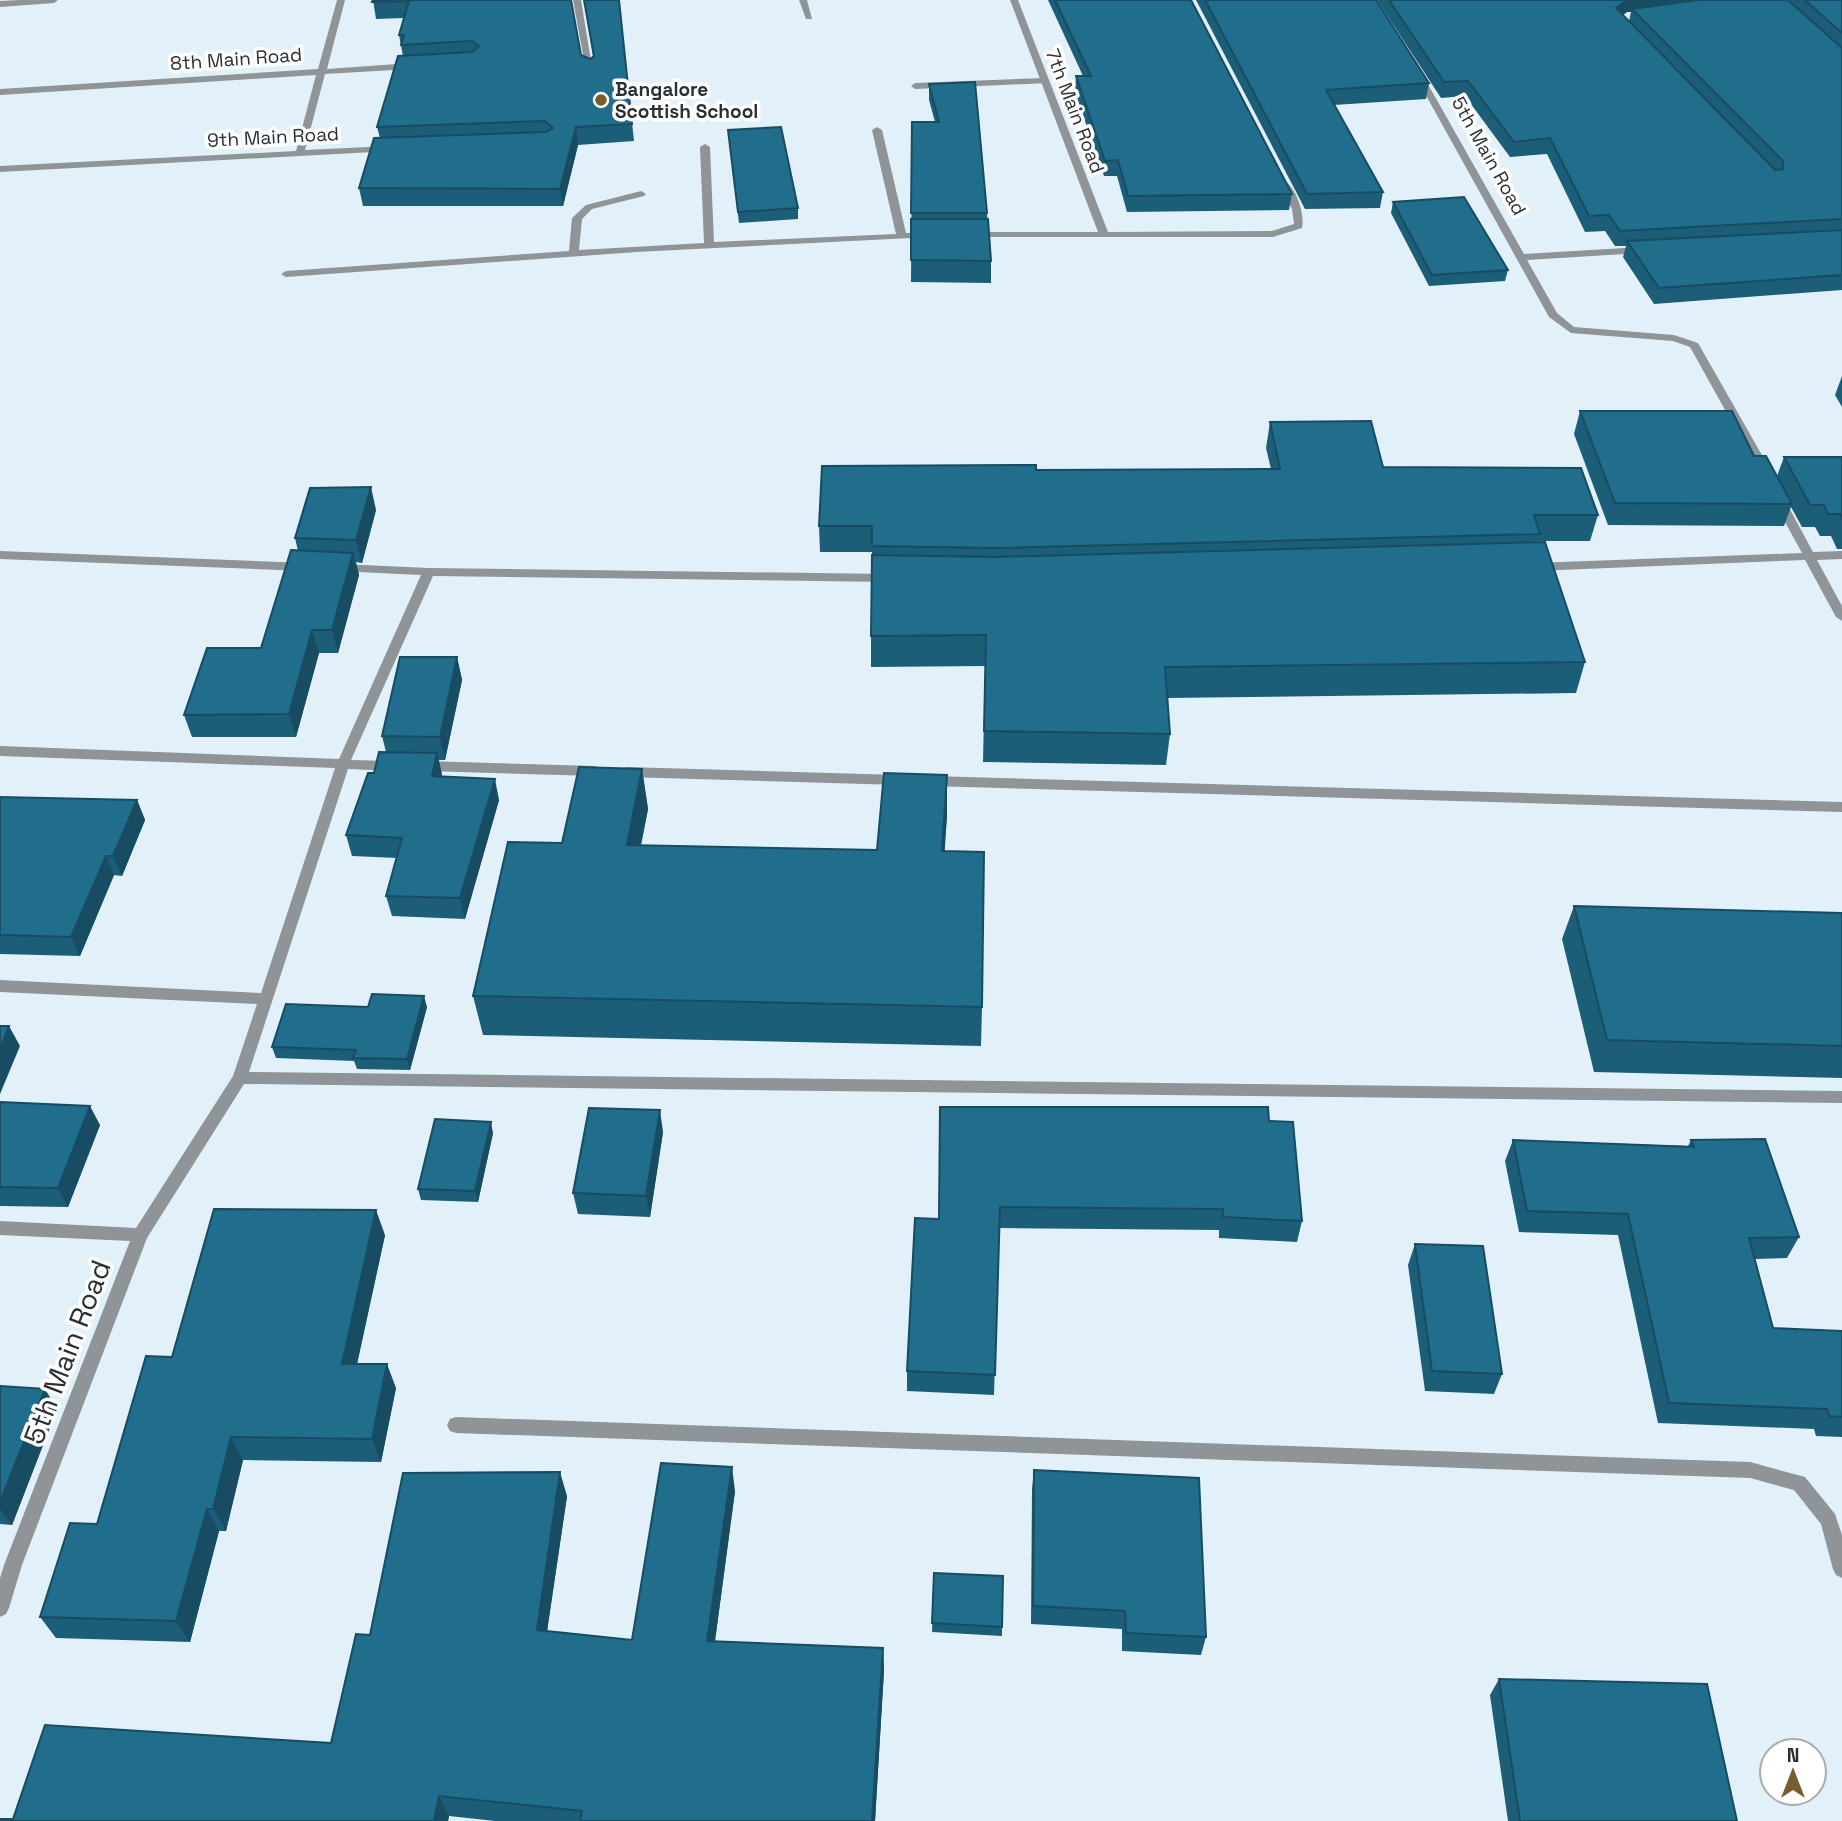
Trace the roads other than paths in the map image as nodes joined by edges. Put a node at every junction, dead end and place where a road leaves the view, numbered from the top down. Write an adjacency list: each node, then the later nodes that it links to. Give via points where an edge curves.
1 (54, 0): 6 (street)
2 (341, 0): 10 (street)
3 (577, 0): 11 (street)
4 (803, 0): 7 (street)
5 (1014, 0): 12 (street, 7th Main Road)
6 (0, 4)
7 (809, 17)
8 (419, 66): 10 (street, 8th Main Road)
9 (1414, 67): 29 (street, 5th Main Road)
10 (322, 71): 14 (street, 8th Main Road); 18 (street)
11 (590, 71)
12 (1045, 81): 13 (street); 22 (street, 7th Main Road)
13 (915, 86)
14 (0, 92)
15 (877, 130): 23 (street)
16 (705, 147): 26 (street)
17 (397, 149): 18 (street, 9th Main Road)
18 (300, 152): 19 (street, 9th Main Road)
19 (0, 169)
20 (1278, 172): 22 (street, via 1297,209 1299,226 1273,234)
21 (641, 194): 28 (street, via 589,207 577,218)
22 (1104, 234): 25 (street)
23 (901, 235): 24 (street); 26 (street)
24 (941, 235)
25 (955, 235)
26 (709, 245): 28 (street)
27 (1658, 250): 29 (street)
28 (574, 254): 30 (street)
29 (1520, 257): 33 (street, 5th Main Road, via 1553,315 1571,330 1674,338 1694,345)
30 (286, 274)
31 (0, 555): 34 (street)
32 (1842, 555): 33 (street)
33 (1807, 557): 36 (street); 39 (street)
34 (318, 567)
35 (332, 568): 37 (street)
36 (1519, 568)
37 (429, 572): 38 (street); 41 (street, 5th Main Road)
38 (897, 579)
39 (1842, 617)
40 (0, 751): 41 (street)
41 (344, 764): 42 (street); 44 (street, 5th Main Road)
42 (1842, 807)
43 (0, 986): 44 (street)
44 (265, 999): 45 (street, 5th Main Road)
45 (240, 1077): 46 (street); 48 (street, 5th Main Road)
46 (1842, 1097)
47 (0, 1228): 48 (street)
48 (140, 1235): 50 (street, 5th Main Road)
49 (456, 1425): 51 (street, via 1749,1470 1799,1483 1829,1520)
50 (6, 1564): 52 (street, 5th Main Road)
51 (1842, 1569)
52 (0, 1608)

